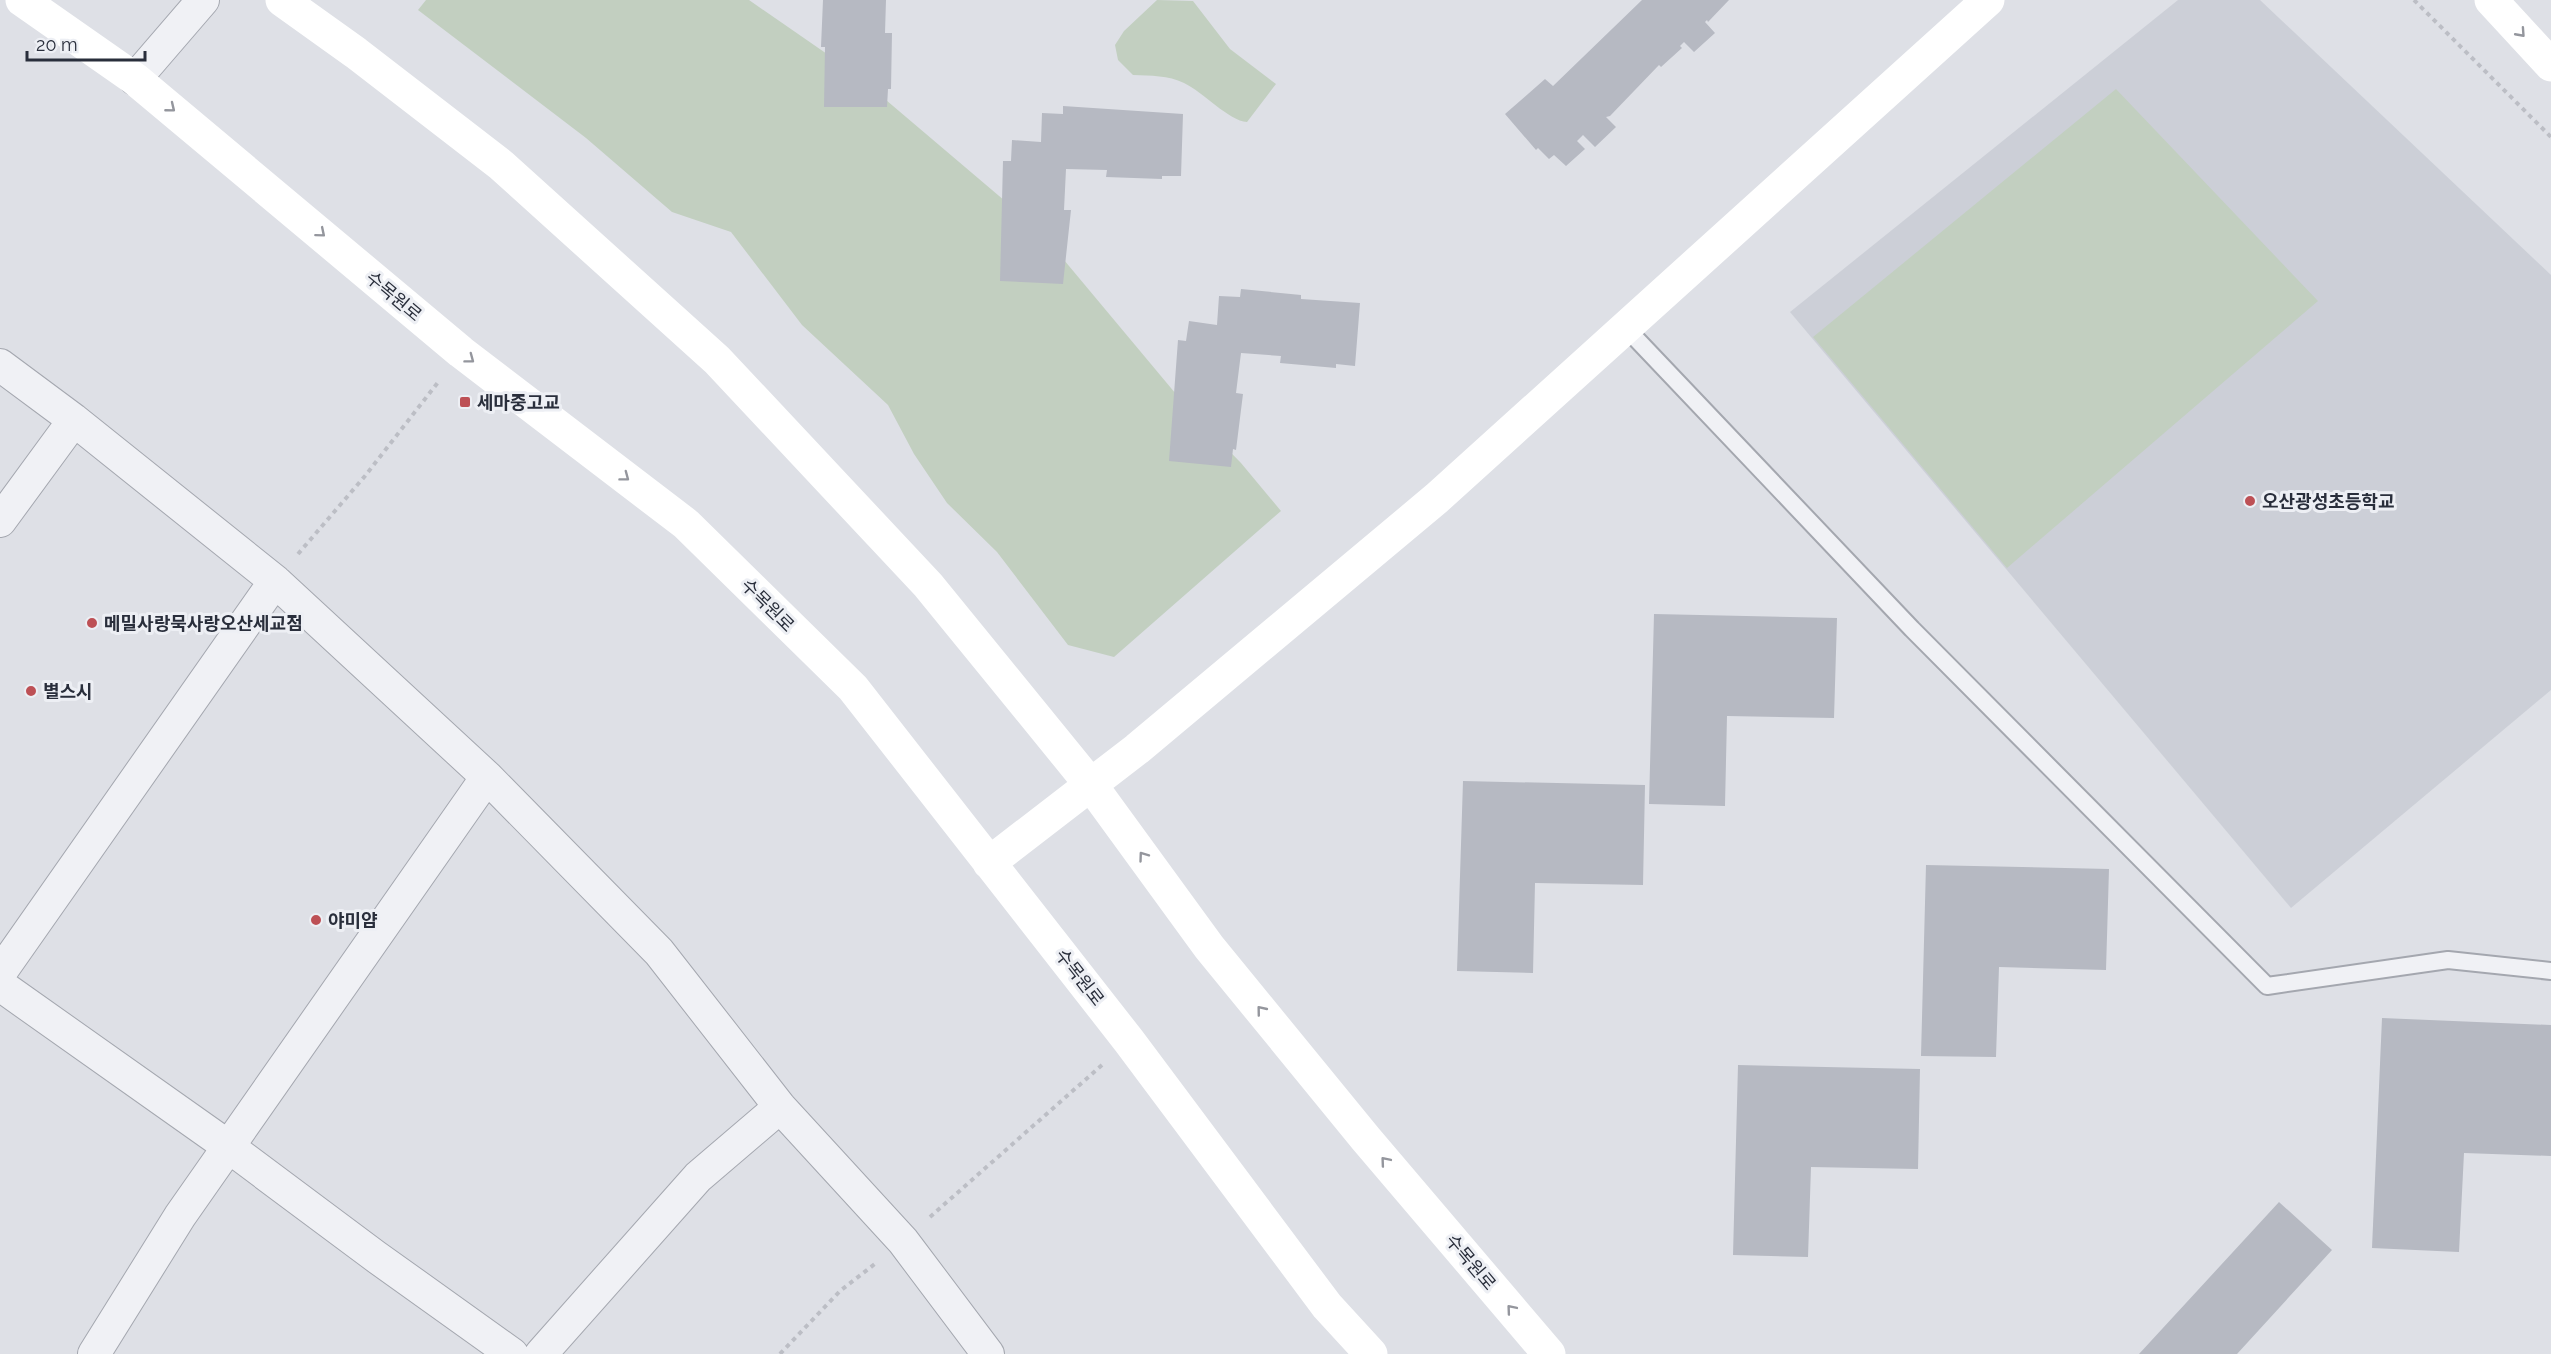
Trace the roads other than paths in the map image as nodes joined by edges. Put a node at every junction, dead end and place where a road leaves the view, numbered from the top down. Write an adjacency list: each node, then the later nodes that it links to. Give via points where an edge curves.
1 (22, 0): 7 (street, 수목원로)
2 (203, 0): 7 (street)
3 (282, 0): 14 (street, 수목원로, via 501,165 717,360 928,585)
4 (1988, 0): 8 (street)
5 (2492, 0): 6 (street, one-way to 6)
6 (2551, 65)
7 (135, 79): 15 (street, 수목원로, one-way to 15, via 461,352 686,525 852,688)
8 (1625, 327): 14 (street, via 1437,498); 16 (lane, via 1912,629 2267,986 2448,960)
9 (0, 365): 10 (street)
10 (74, 420): 11 (street); 12 (street)
11 (0, 521)
12 (275, 581): 13 (street); 17 (street)
13 (487, 777): 19 (street, via 659,952); 20 (street)
14 (1091, 785): 15 (street); 26 (street, 수목원로, one-way to 14, via 1209,947)
15 (989, 863): 25 (street, 수목원로, via 1129,1041 1327,1306)
16 (2551, 971)
17 (0, 973)
18 (0, 985): 20 (street)
19 (780, 1107): 23 (street, via 698,1177); 24 (street, via 903,1241)
20 (229, 1147): 21 (street, via 180,1216); 22 (street)
21 (94, 1354)
22 (512, 1354)
23 (541, 1354)
24 (988, 1354)
25 (1371, 1354)
26 (1549, 1354)

